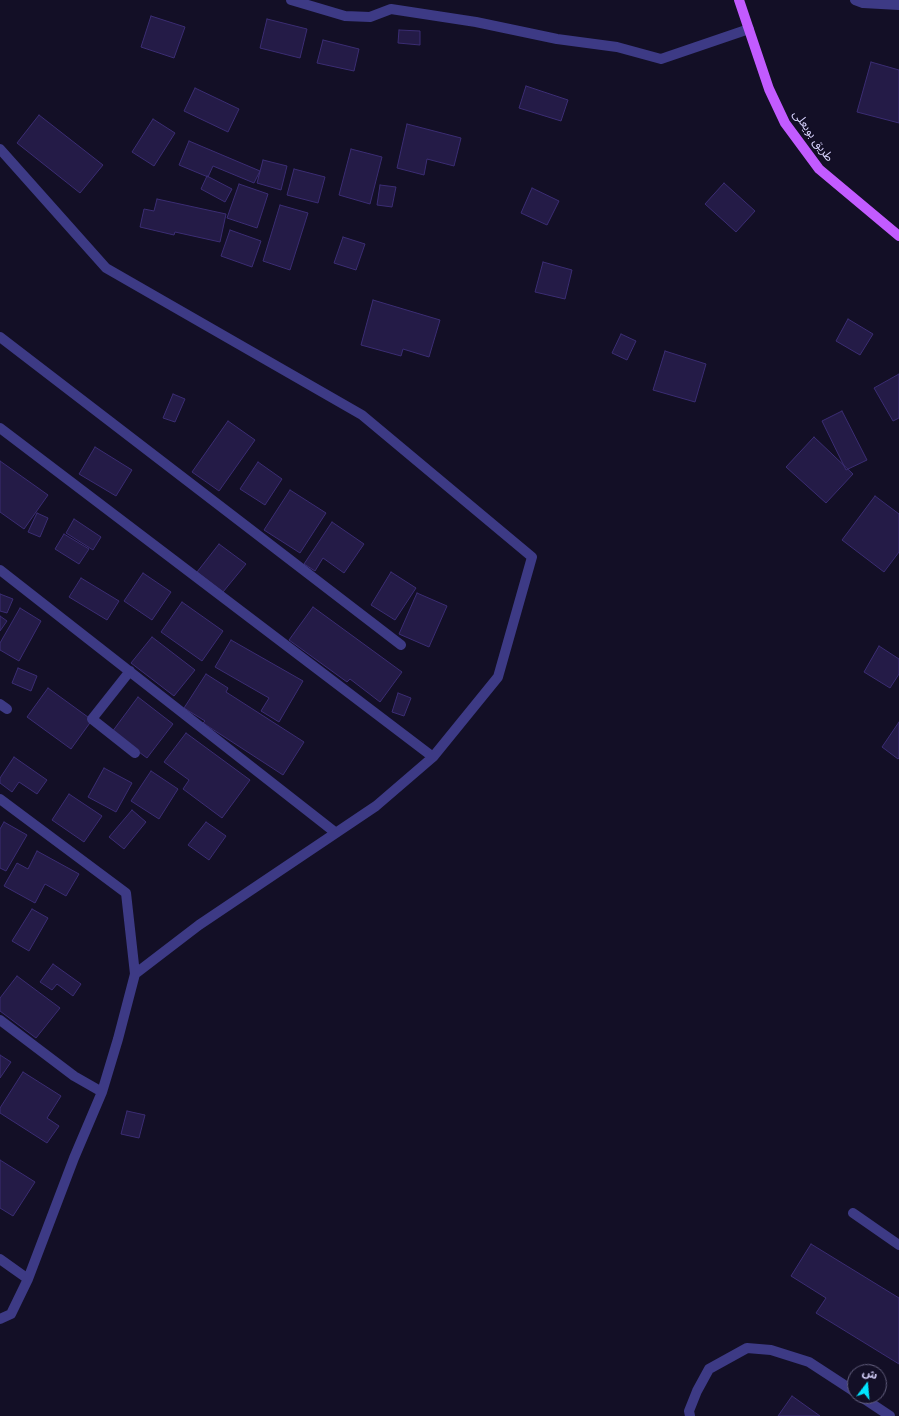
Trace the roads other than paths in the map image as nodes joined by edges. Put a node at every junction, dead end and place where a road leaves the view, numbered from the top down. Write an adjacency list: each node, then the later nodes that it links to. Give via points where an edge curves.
1 (291, 0): 5 (street, via 346,16 370,17 391,9 476,22 557,39 617,46 661,59)
2 (739, 0): 5 (main road, طريق بويعلى)
3 (855, 0): 4 (street, via 863,3)
4 (899, 5)
5 (749, 29): 7 (main road, طريق بويعلى, via 769,89 785,123 818,169)
6 (0, 149): 14 (street, via 106,268 362,415 532,557 498,677)
7 (899, 236)
8 (0, 337): 11 (street)
9 (0, 428): 14 (street)
10 (0, 570): 12 (street)
11 (401, 645)
12 (130, 671): 13 (street, via 92,719); 16 (street)
13 (135, 753)
14 (433, 757): 16 (street, via 376,806)
15 (0, 799): 17 (street, via 126,893)
16 (336, 833): 17 (street, via 199,925)
17 (135, 974): 19 (street)
18 (0, 1020): 19 (street, via 74,1076)
19 (102, 1092): 23 (street)
20 (853, 1213): 21 (street)
21 (899, 1246)
22 (0, 1259): 23 (street)
23 (28, 1279): 24 (street, via 11,1314)
24 (0, 1319)
25 (847, 1387): 27 (street, via 809,1362 771,1350 747,1348 709,1369 697,1391 689,1411)
26 (872, 1404): 28 (street)
27 (690, 1416)
28 (890, 1416)

